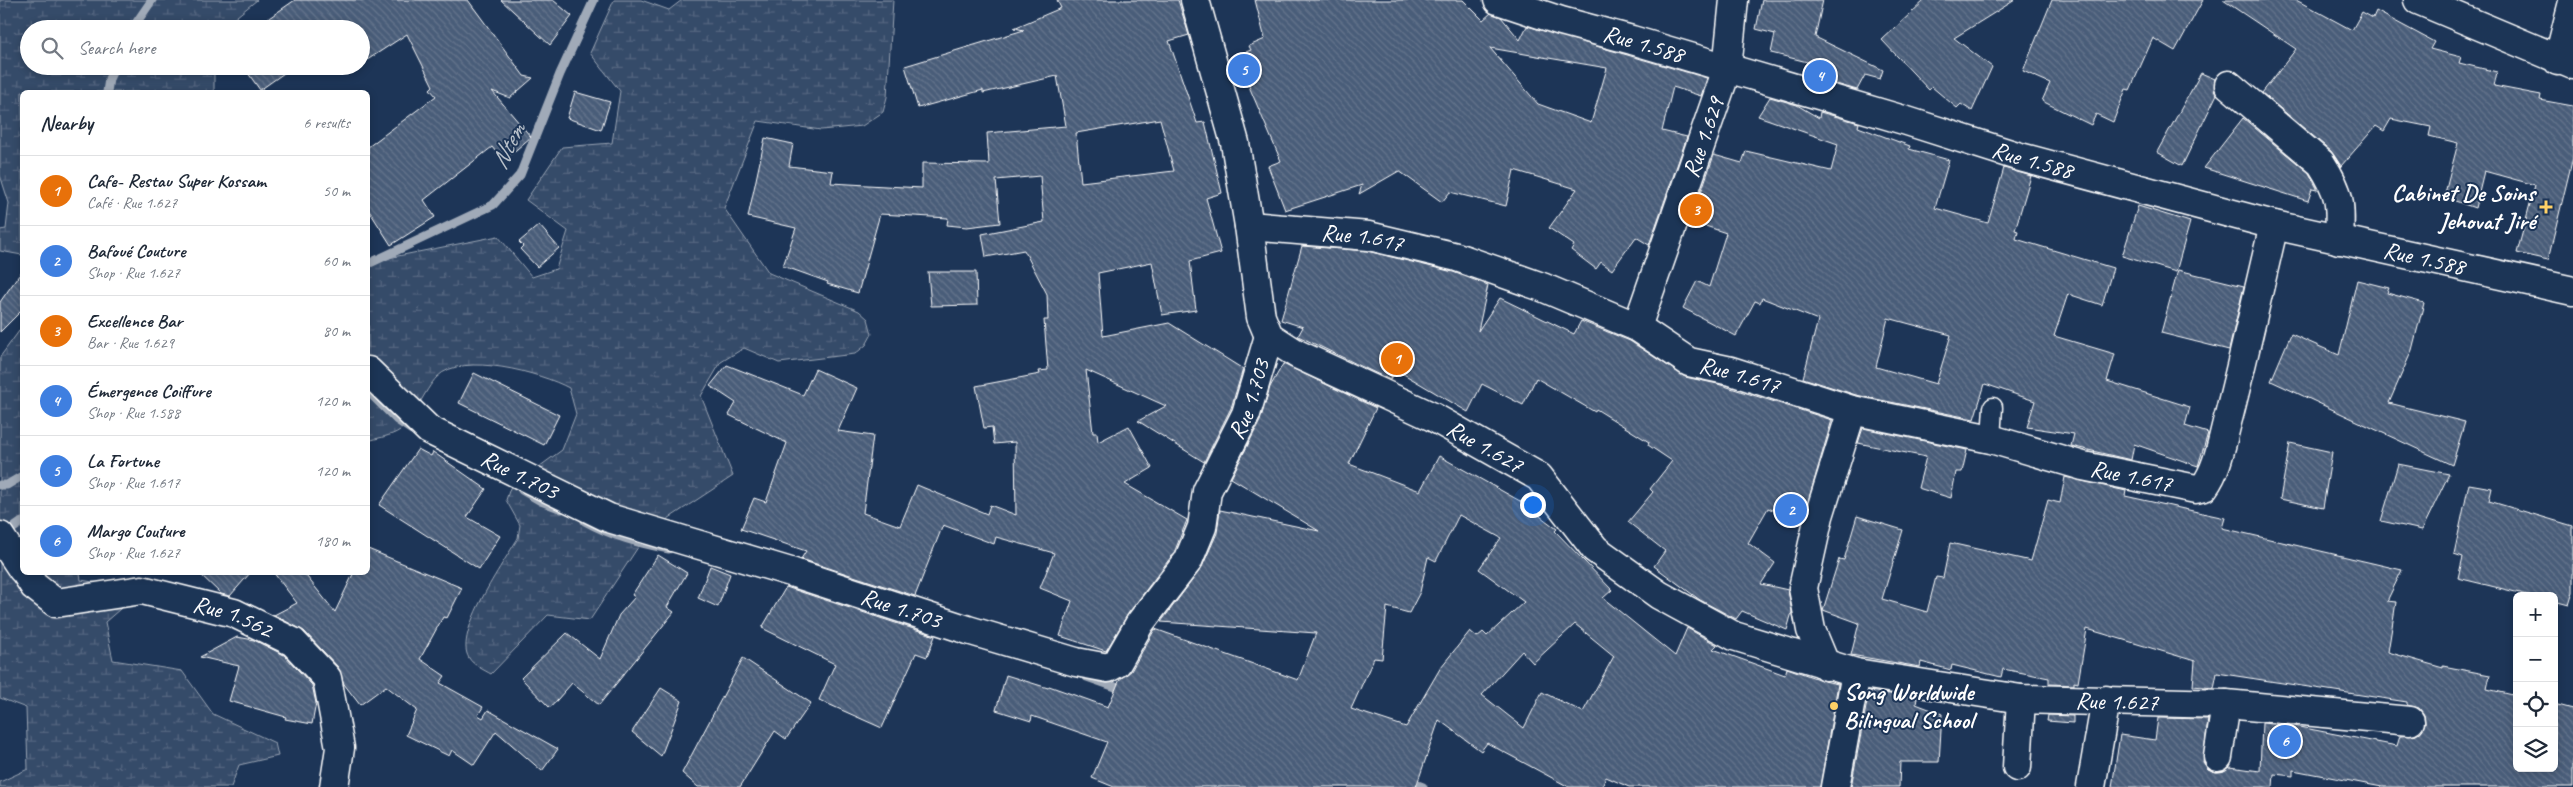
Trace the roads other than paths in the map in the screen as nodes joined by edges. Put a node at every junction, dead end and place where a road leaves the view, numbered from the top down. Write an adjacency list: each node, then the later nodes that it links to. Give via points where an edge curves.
1 (1498, 0): 6 (street, Rue 1.588)
2 (1734, 0): 8 (street, Rue 1.629)
3 (2418, 0): 7 (street)
4 (1202, 2): 11 (street)
5 (2573, 2): 7 (street)
6 (1558, 11): 8 (street, Rue 1.588, via 1632,40)
7 (2566, 63)
8 (1727, 69): 10 (street, Rue 1.588, via 1907,120 2020,157); 14 (street, Rue 1.629)
9 (2229, 85): 12 (street, via 2321,163 2341,204)
10 (2274, 224): 12 (street, Rue 1.588); 19 (street, Rue 1.617, via 2216,464 2204,487 2196,489 2083,466)
11 (1249, 226): 14 (street, Rue 1.617, via 1369,236 1457,257); 15 (street, via 1261,317)
12 (2339, 240): 13 (street, Rue 1.588)
13 (2573, 291)
14 (1637, 327): 18 (street, Rue 1.617, via 1689,362 1731,371)
15 (1269, 336): 16 (street, Rue 1.703, via 1246,414 1207,491 1202,527 1188,561 1140,623 1117,663 1108,668 1076,662 609,518 429,430); 23 (street, Rue 1.627, via 1297,354 1433,418 1539,477 1595,549 1659,595 1734,636)
16 (370, 373)
17 (1993, 408): 19 (lane)
18 (1852, 410): 19 (street, Rue 1.617); 23 (street, via 1819,516 1803,588 1811,630)
19 (1992, 439)
20 (0, 536): 21 (street)
21 (20, 566)
22 (27, 575): 31 (street, Rue 1.562, via 34,586 56,603 142,590 234,613 293,642 327,678 340,748)
23 (1826, 666): 24 (street, Rue 1.627)
24 (1856, 673): 25 (street, Rue 1.627); 32 (street)
25 (2021, 699): 26 (street, Rue 1.627); 30 (street)
26 (2106, 700): 27 (street, Rue 1.627); 33 (street)
27 (2226, 704): 28 (street, Rue 1.627); 29 (street)
28 (2410, 721)
29 (2218, 756)
30 (2017, 767)
31 (334, 787)
32 (1835, 787)
33 (2092, 787)

